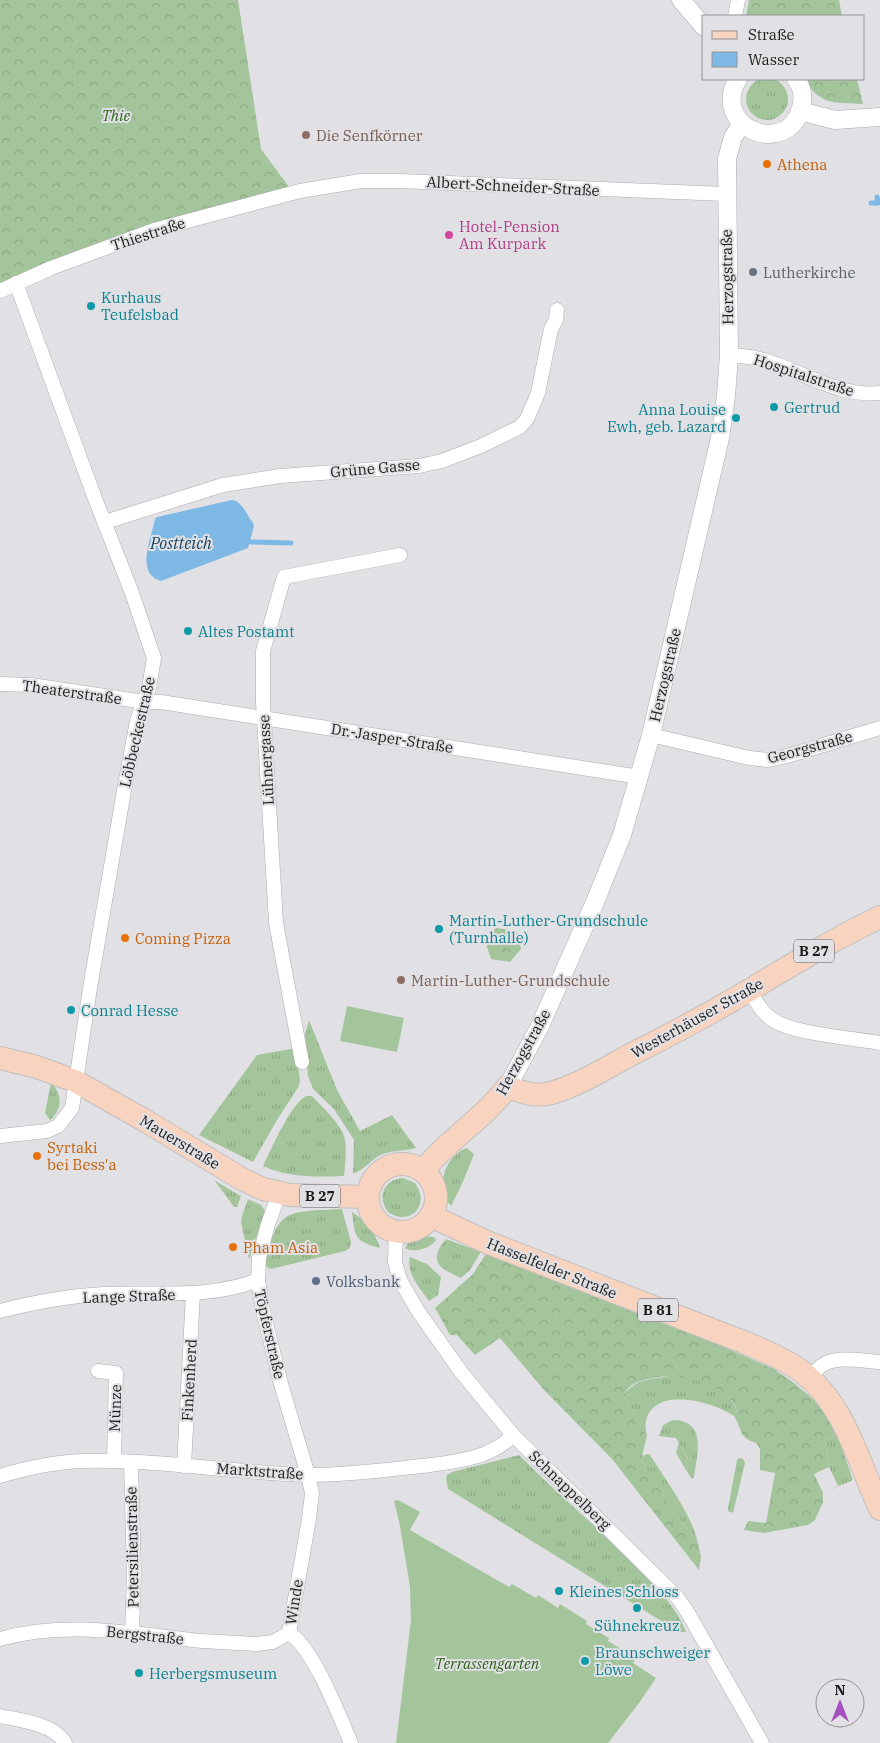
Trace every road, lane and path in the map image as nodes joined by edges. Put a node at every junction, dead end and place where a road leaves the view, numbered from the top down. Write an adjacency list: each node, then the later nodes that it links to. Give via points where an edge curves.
1 (682, 0): 4 (street)
2 (738, 0): 3 (street)
3 (735, 15)
4 (702, 25)
5 (738, 80): 9 (street, via 732,91 732,101)
6 (796, 80): 7 (street, via 802,94)
7 (800, 111): 8 (street, via 834,120); 9 (street, via 790,125 775,133 757,133)
8 (880, 118)
9 (742, 124): 11 (street, Herzogstraße, via 732,137 729,148)
10 (300, 191): 11 (street, Albert-Schneider-Straße, via 361,181 400,181); 12 (street, Thiestraße, via 154,230)
11 (726, 194): 15 (street, Herzogstraße)
12 (16, 283): 13 (street, Thiestraße); 17 (street, Löbbeckestraße)
13 (0, 291)
14 (557, 310): 17 (street, Grüne Gasse, via 538,393 527,419 520,427 481,446 420,466 280,476 223,485)
15 (729, 355): 16 (street, Hospitalstraße, via 770,361 824,384 866,395); 23 (street, Herzogstraße, via 720,438)
16 (880, 393)
17 (105, 522): 20 (street, Löbbeckestraße, via 154,658)
18 (400, 554): 21 (street, Lühnergasse, via 284,577 264,651)
19 (0, 684): 20 (street, Theaterstraße)
20 (145, 702): 21 (street, Dr.-Jasper-Straße); 30 (street, Löbbeckestraße, via 137,721 124,786)
21 (264, 718): 24 (street, Dr.-Jasper-Straße); 29 (street, Lühnergasse, via 276,923)
22 (880, 728): 23 (street, Georgstraße, via 768,760)
23 (651, 735): 24 (street, Herzogstraße)
24 (640, 777): 31 (street, Herzogstraße, via 622,835 595,902 539,1028)
25 (880, 917): 26 (main road, Westerhäuser Straße / B 27, via 810,953)
26 (749, 990): 27 (street, via 763,1012 783,1025); 31 (main road, Westerhäuser Straße / B 27, via 561,1090 533,1095)
27 (880, 1043)
28 (0, 1058): 30 (main road, Mauerstraße / B 27, via 38,1067)
29 (302, 1062)
30 (75, 1081): 32 (street, Löbbeckestraße, via 72,1108 58,1126 47,1131); 34 (main road, Mauerstraße / B 27, via 242,1180)
31 (508, 1086): 33 (main road, Herzogstraße, via 491,1107 447,1144)
32 (0, 1136)
33 (423, 1171): 35 (main road, via 403,1164 387,1167 372,1182); 36 (main road, via 432,1182 436,1195)
34 (279, 1194): 35 (main road, Mauerstraße / B 27); 38 (street, Töpferstraße, via 259,1258)
35 (368, 1198): 37 (main road, via 370,1210 377,1221)
36 (431, 1216): 37 (main road, via 416,1229); 43 (main road, Hasselfelder Straße / B 81, via 489,1243 746,1343 784,1360)
37 (396, 1231): 44 (street, Schnappelberg, via 395,1262 409,1297 461,1372)
38 (258, 1280): 39 (street, Lange Straße); 48 (street, Töpferstraße, via 281,1384)
39 (193, 1293): 40 (street, Lange Straße, via 91,1295); 47 (street, Finkenherd)
40 (0, 1311)
41 (880, 1362): 43 (street, via 829,1362)
42 (98, 1371): 45 (street, Münze, via 116,1373)
43 (810, 1378): 50 (main road, Hasselfelder Straße / B 81, via 824,1393 847,1429)
44 (513, 1435): 48 (street, Marktstraße, via 504,1445 462,1461 350,1474); 57 (street, Schnappelberg, via 677,1597)
45 (114, 1461): 46 (street, Marktstraße); 49 (street, Marktstraße, via 51,1464)
46 (131, 1462): 47 (street, Marktstraße); 51 (street, Petersilienstraße)
47 (184, 1466): 48 (street, Marktstraße)
48 (308, 1474): 52 (street, Winde, via 312,1493 310,1519)
49 (0, 1476)
50 (880, 1509)
51 (132, 1632): 52 (street, Bergstraße, via 256,1644 273,1642); 53 (street, Bergstraße, via 49,1630)
52 (289, 1633): 56 (street, Winde, via 303,1645 315,1665)
53 (0, 1639)
54 (0, 1716): 55 (street, via 46,1727)
55 (65, 1743)
56 (351, 1743)
57 (762, 1743)

